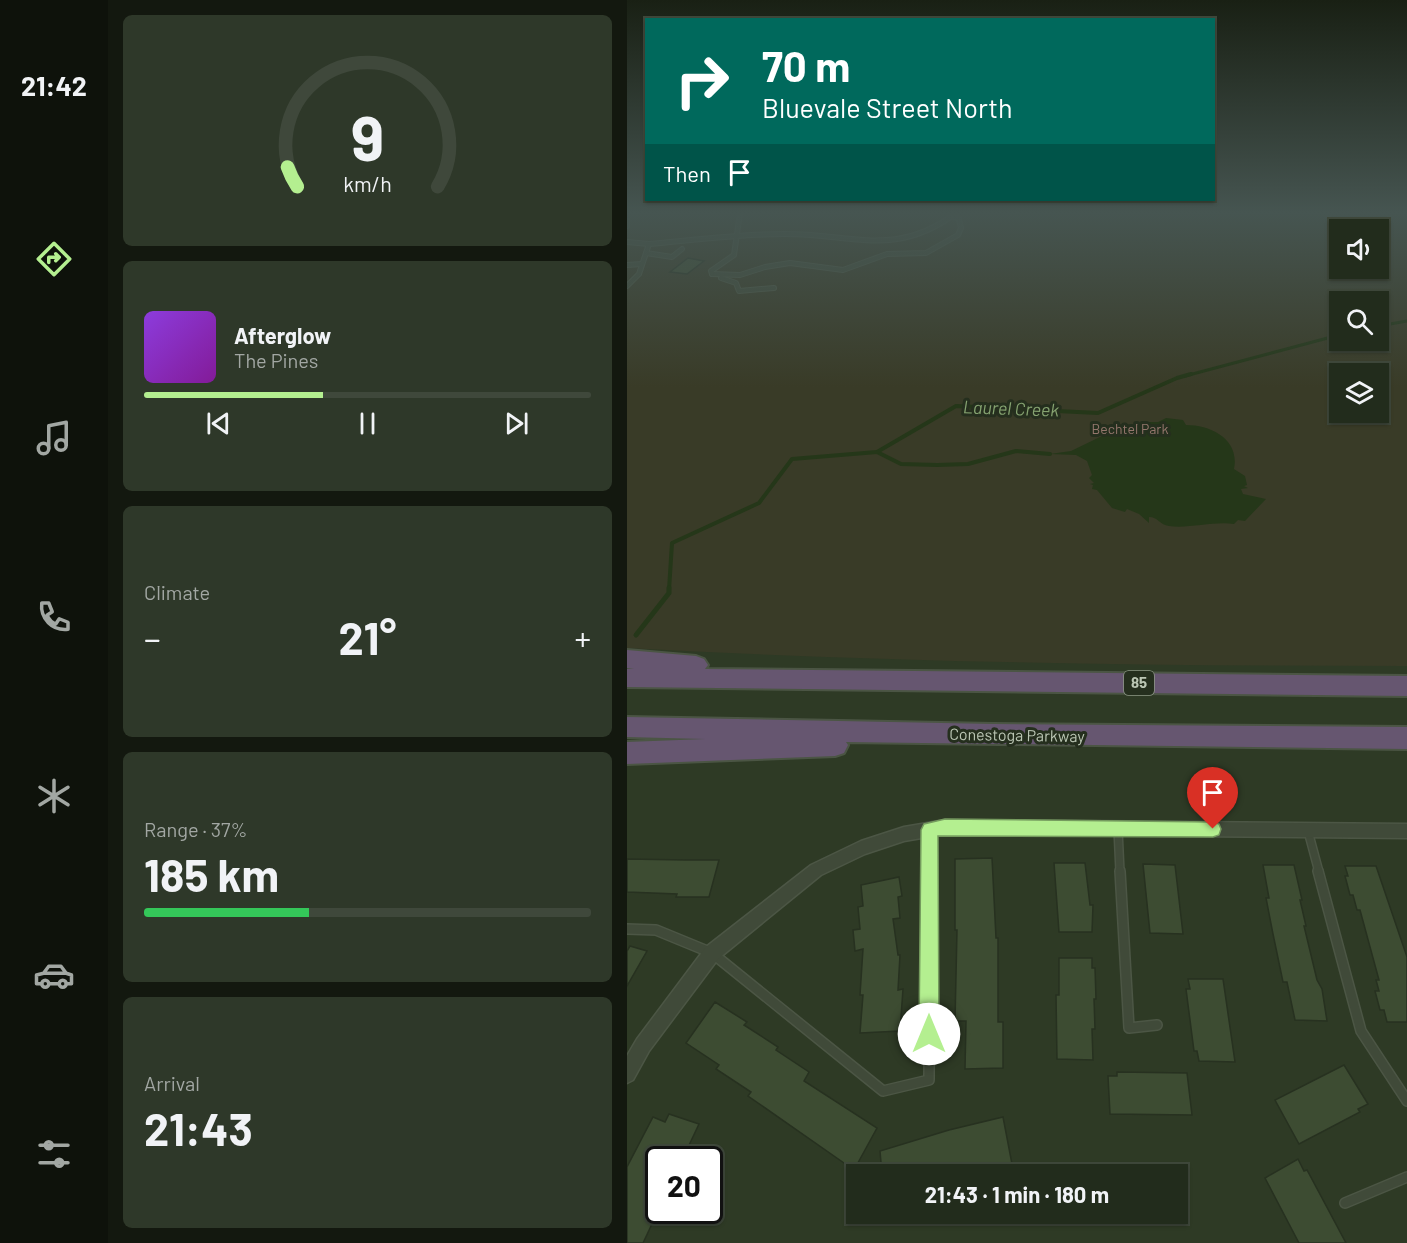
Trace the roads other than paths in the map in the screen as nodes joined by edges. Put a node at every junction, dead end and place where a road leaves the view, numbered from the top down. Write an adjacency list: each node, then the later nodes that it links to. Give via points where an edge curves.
1 (640, 271): 5 (lane)
2 (711, 271): 4 (lane)
3 (752, 271): 4 (lane, via 739,275)
4 (712, 274): 6 (lane, via 736,283 739,291)
5 (627, 286)
6 (774, 288)
7 (627, 659): 9 (highway)
8 (627, 678): 9 (highway, 85)
9 (871, 679): 10 (highway, 85)
10 (1407, 686)
11 (627, 727): 12 (highway, Conestoga Parkway)
12 (993, 735): 13 (highway, Conestoga Parkway); 14 (highway)
13 (1407, 738)
14 (627, 753)
15 (1118, 828): 16 (street); 17 (street); 21 (lane, via 1129,1028)
16 (930, 830): 20 (street, via 861,848 816,870); 20 (lane, via 929,1080 883,1091)
17 (1308, 830): 18 (street); 23 (lane, via 1361,1031)
18 (1407, 831)
19 (627, 929): 20 (lane, via 656,930)
20 (713, 953): 22 (street, via 643,1045)
21 (1157, 1024)
22 (627, 1074)
23 (1407, 1101)
24 (1407, 1177): 25 (lane)
25 (1345, 1203)

